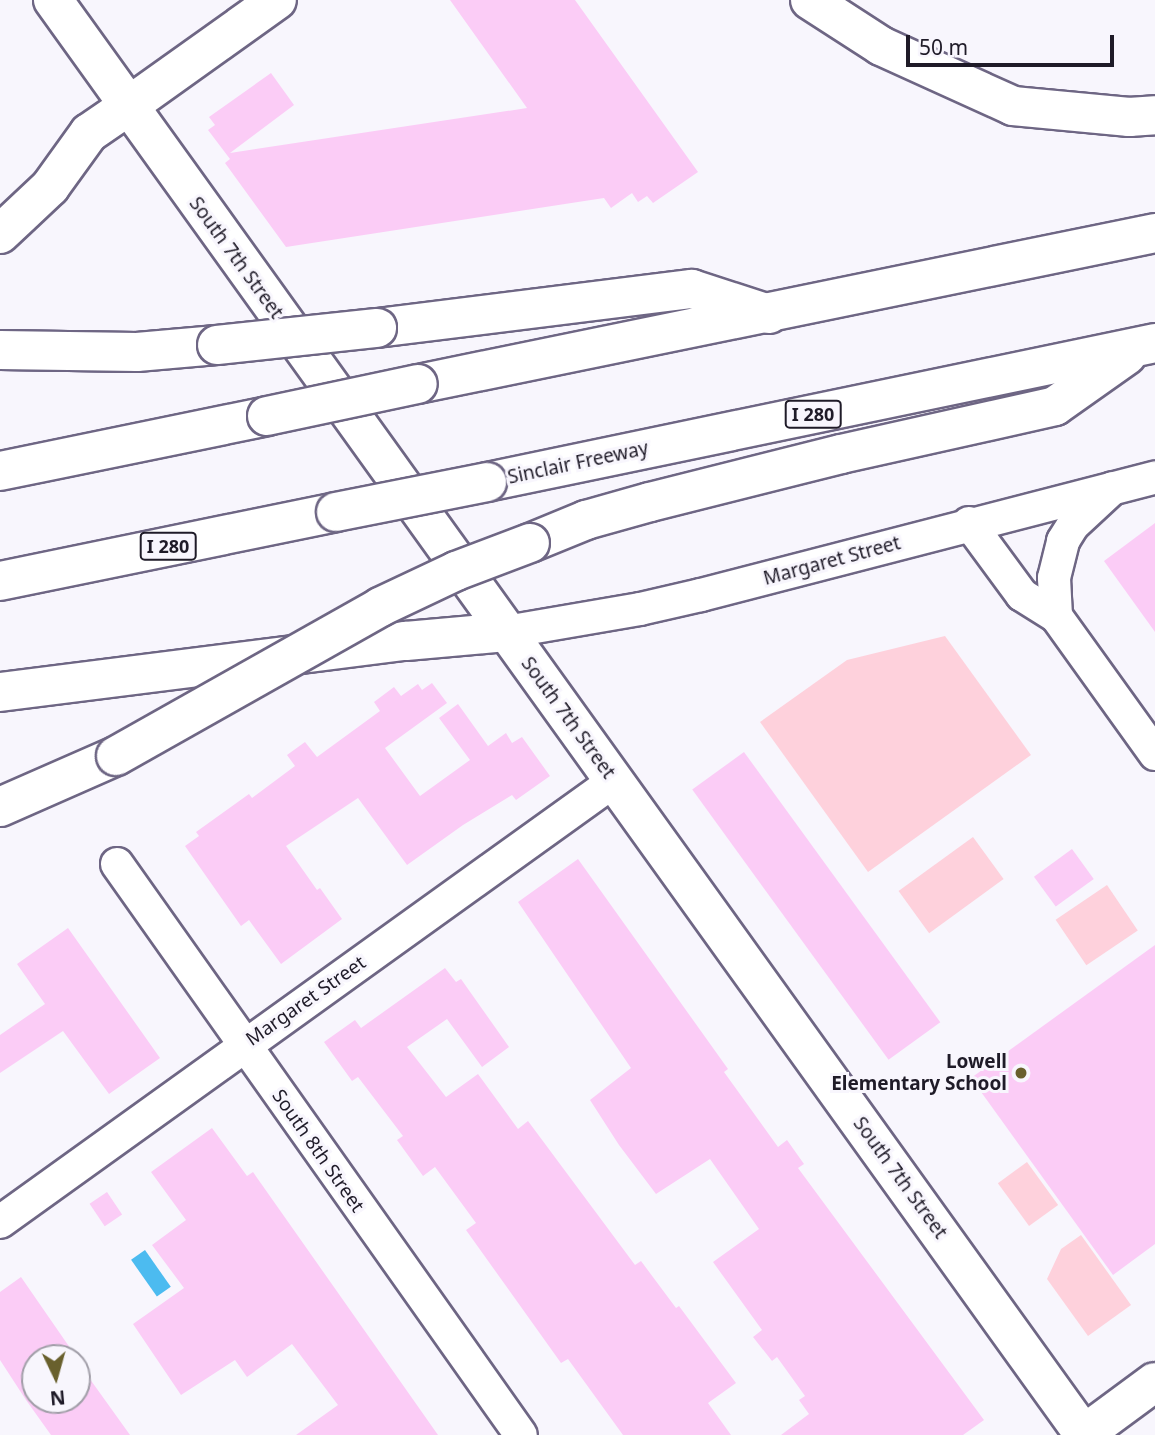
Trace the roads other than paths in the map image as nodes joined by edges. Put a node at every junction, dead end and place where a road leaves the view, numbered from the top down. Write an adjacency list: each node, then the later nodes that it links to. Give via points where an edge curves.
1 (53, 0): 4 (main road, South 7th Street)
2 (277, 0): 4 (main road)
3 (810, 0): 5 (main road, via 881,46 1013,106 1129,117)
4 (127, 107): 7 (main road, via 89,133 50,187); 17 (main road, South 7th Street)
5 (1155, 115)
6 (1155, 233): 8 (main road)
7 (0, 234)
8 (771, 314): 10 (main road, bridge, via 692,289 217,345 92,352); 11 (main road, bridge)
9 (1147, 344): 15 (main road, Sinclair Freeway / I 280, bridge); 21 (main road, bridge, via 1055,406 650,502 586,520 456,570 380,607 116,756)
10 (0, 350)
11 (0, 471)
12 (1155, 478): 13 (street, Margaret Street)
13 (1114, 486): 14 (street, Margaret Street); 16 (street, via 1073,525 1063,541 1054,578)
14 (969, 523): 16 (street, via 1022,595); 17 (street, Margaret Street, via 689,598)
15 (0, 581)
16 (1056, 616): 19 (street)
17 (506, 632): 18 (main road); 20 (main road, South 7th Street)
18 (0, 692)
19 (1155, 754)
20 (614, 781): 23 (street, Margaret Street); 27 (main road, South 7th Street)
21 (0, 807)
22 (117, 864): 23 (street, South 8th Street)
23 (243, 1045): 24 (street, Margaret Street); 26 (street, South 8th Street)
24 (0, 1222)
25 (1155, 1382): 27 (main road)
26 (521, 1435)
27 (1084, 1435)

